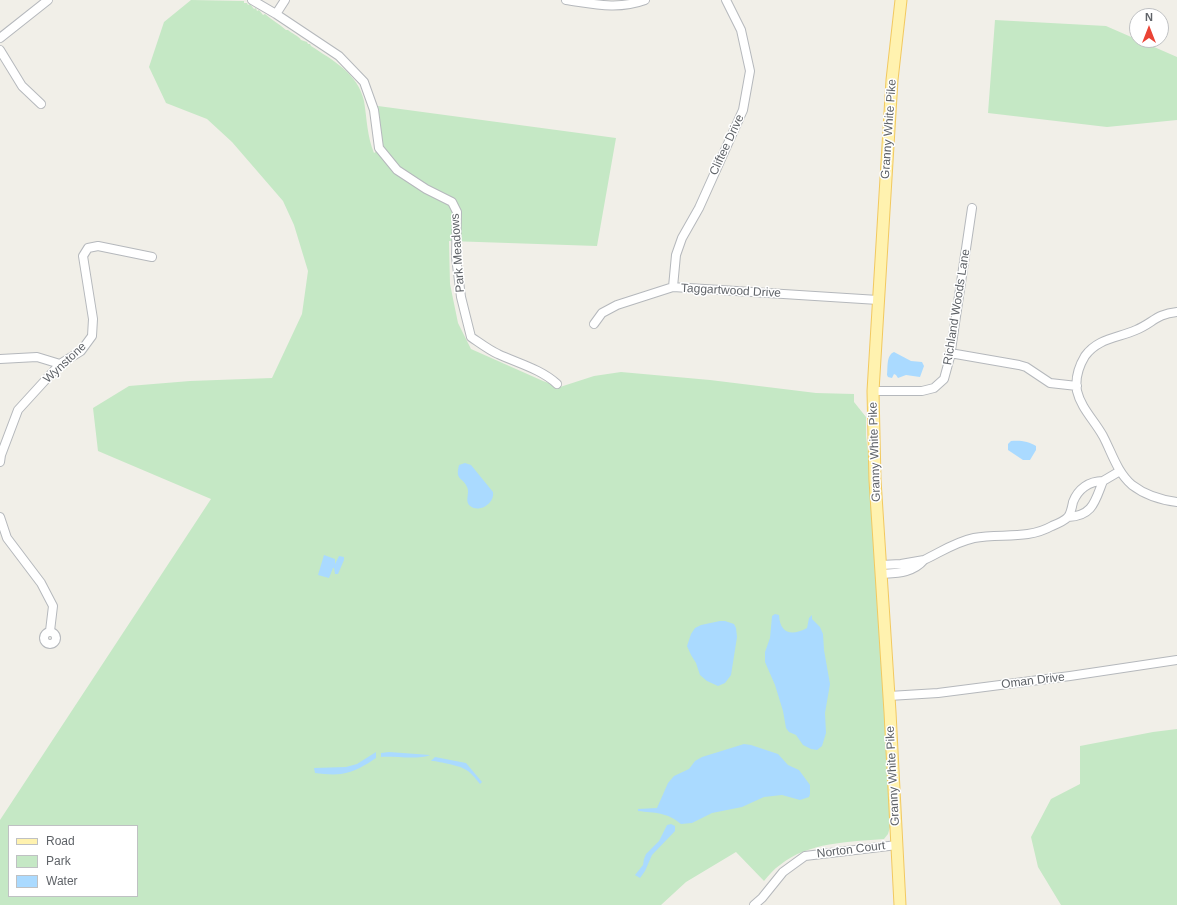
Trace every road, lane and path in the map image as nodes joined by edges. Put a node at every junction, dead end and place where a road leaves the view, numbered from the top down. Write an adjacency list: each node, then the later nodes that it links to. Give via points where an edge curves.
1 (48, 0): 9 (street)
2 (252, 0): 8 (street, Park Meadows)
3 (285, 0): 8 (street)
4 (566, 0): 5 (street, via 616,6)
5 (645, 0)
6 (726, 0): 14 (street, Cliftee Drive, via 741,30 750,71 743,110 682,238 676,255)
7 (901, 0): 15 (main road, Granny White Pike, via 892,80)
8 (276, 14): 21 (street, Park Meadows, via 339,56 364,82 374,110 379,148 397,170 452,202 457,212 456,257 461,297 471,337 496,353 538,372)
9 (0, 38)
10 (0, 50): 11 (street, via 22,86)
11 (41, 104)
12 (972, 208): 18 (street, Richland Woods Lane)
13 (152, 257): 20 (street, Wynstone, via 98,246 88,248 83,256 93,319 92,336 81,351)
14 (673, 288): 15 (street, Taggartwood Drive); 17 (street, Taggartwood Drive, via 617,305 602,313)
15 (878, 300): 23 (main road, Granny White Pike)
16 (1177, 312): 22 (street, via 1162,315 1135,330 1098,344 1089,351 1082,362)
17 (594, 324)
18 (950, 353): 22 (street, via 1019,364 1050,383); 23 (street, Richland Woods Lane, via 945,376 934,388 922,391)
19 (0, 358): 20 (street, via 37,357)
20 (60, 364): 24 (street, Wynstone, via 18,410)
21 (557, 384)
22 (1077, 386): 25 (street, via 1083,406 1103,436)
23 (873, 391): 30 (main road, Granny White Pike)
24 (0, 462)
25 (1120, 471): 26 (street); 27 (street, via 1131,484 1145,493)
26 (1103, 481): 29 (street, via 1090,508 1082,514); 29 (street, via 1090,484 1079,491)
27 (1177, 502)
28 (0, 517): 31 (street, via 7,538 41,583 53,606)
29 (1068, 517): 30 (street, via 1045,530 959,542 924,560)
30 (881, 570): 33 (main road, Granny White Pike)
31 (50, 632)
32 (1177, 660): 33 (street, Oman Drive, via 938,693)
33 (889, 696): 34 (main road, Granny White Pike)
34 (896, 844): 35 (street, Norton Court, via 805,856 783,872); 36 (main road, Granny White Pike)
35 (754, 905)
36 (900, 905)

